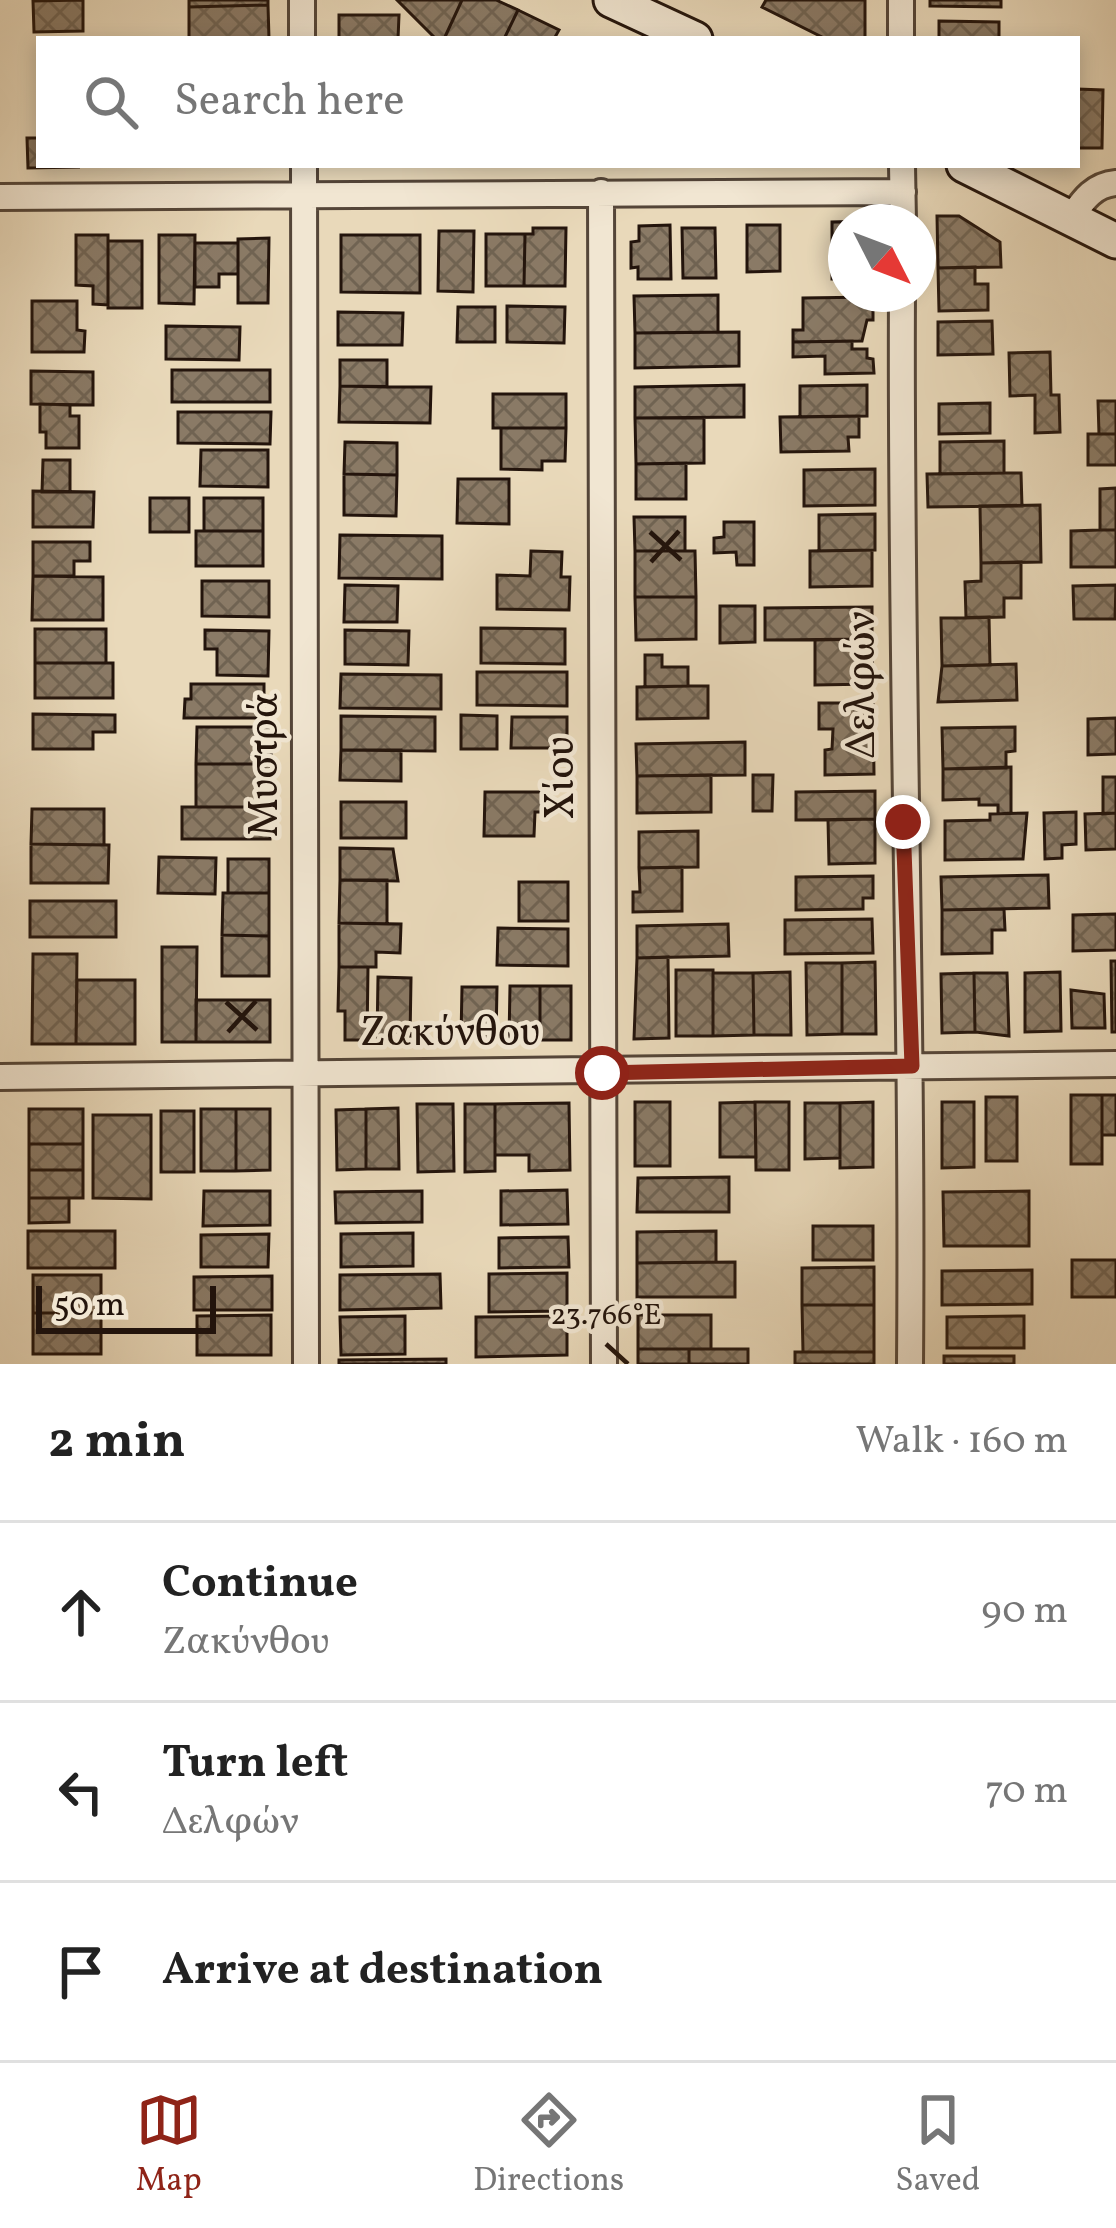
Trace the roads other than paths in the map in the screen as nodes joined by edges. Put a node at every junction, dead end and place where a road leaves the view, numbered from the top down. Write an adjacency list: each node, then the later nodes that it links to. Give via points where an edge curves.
1 (302, 0): 4 (street)
2 (611, 0): 5 (main road)
3 (902, 0): 6 (street)
4 (302, 36)
5 (689, 36)
6 (901, 36)
7 (304, 168): 14 (street, Μυστρά)
8 (902, 168): 12 (street)
9 (970, 168): 16 (main road)
10 (1116, 182): 16 (street, via 1085,196)
11 (601, 192): 12 (street); 14 (street); 21 (street, Χίου)
12 (903, 192): 15 (street)
13 (0, 197): 14 (street)
14 (305, 199): 22 (street, Μυστρά)
15 (903, 204)
16 (1072, 217): 17 (main road)
17 (1116, 241)
18 (902, 312): 20 (street, Δελφών)
19 (1116, 1064): 20 (street, Ζακύνθου)
20 (912, 1066): 21 (street, Ζακύνθου); 26 (street, Δελφών)
21 (602, 1073): 22 (street, Ζακύνθου); 25 (street, Χίου)
22 (305, 1074): 23 (street, Ζακύνθου); 24 (street, Μυστρά)
23 (0, 1077)
24 (306, 1364)
25 (604, 1364)
26 (910, 1364)

